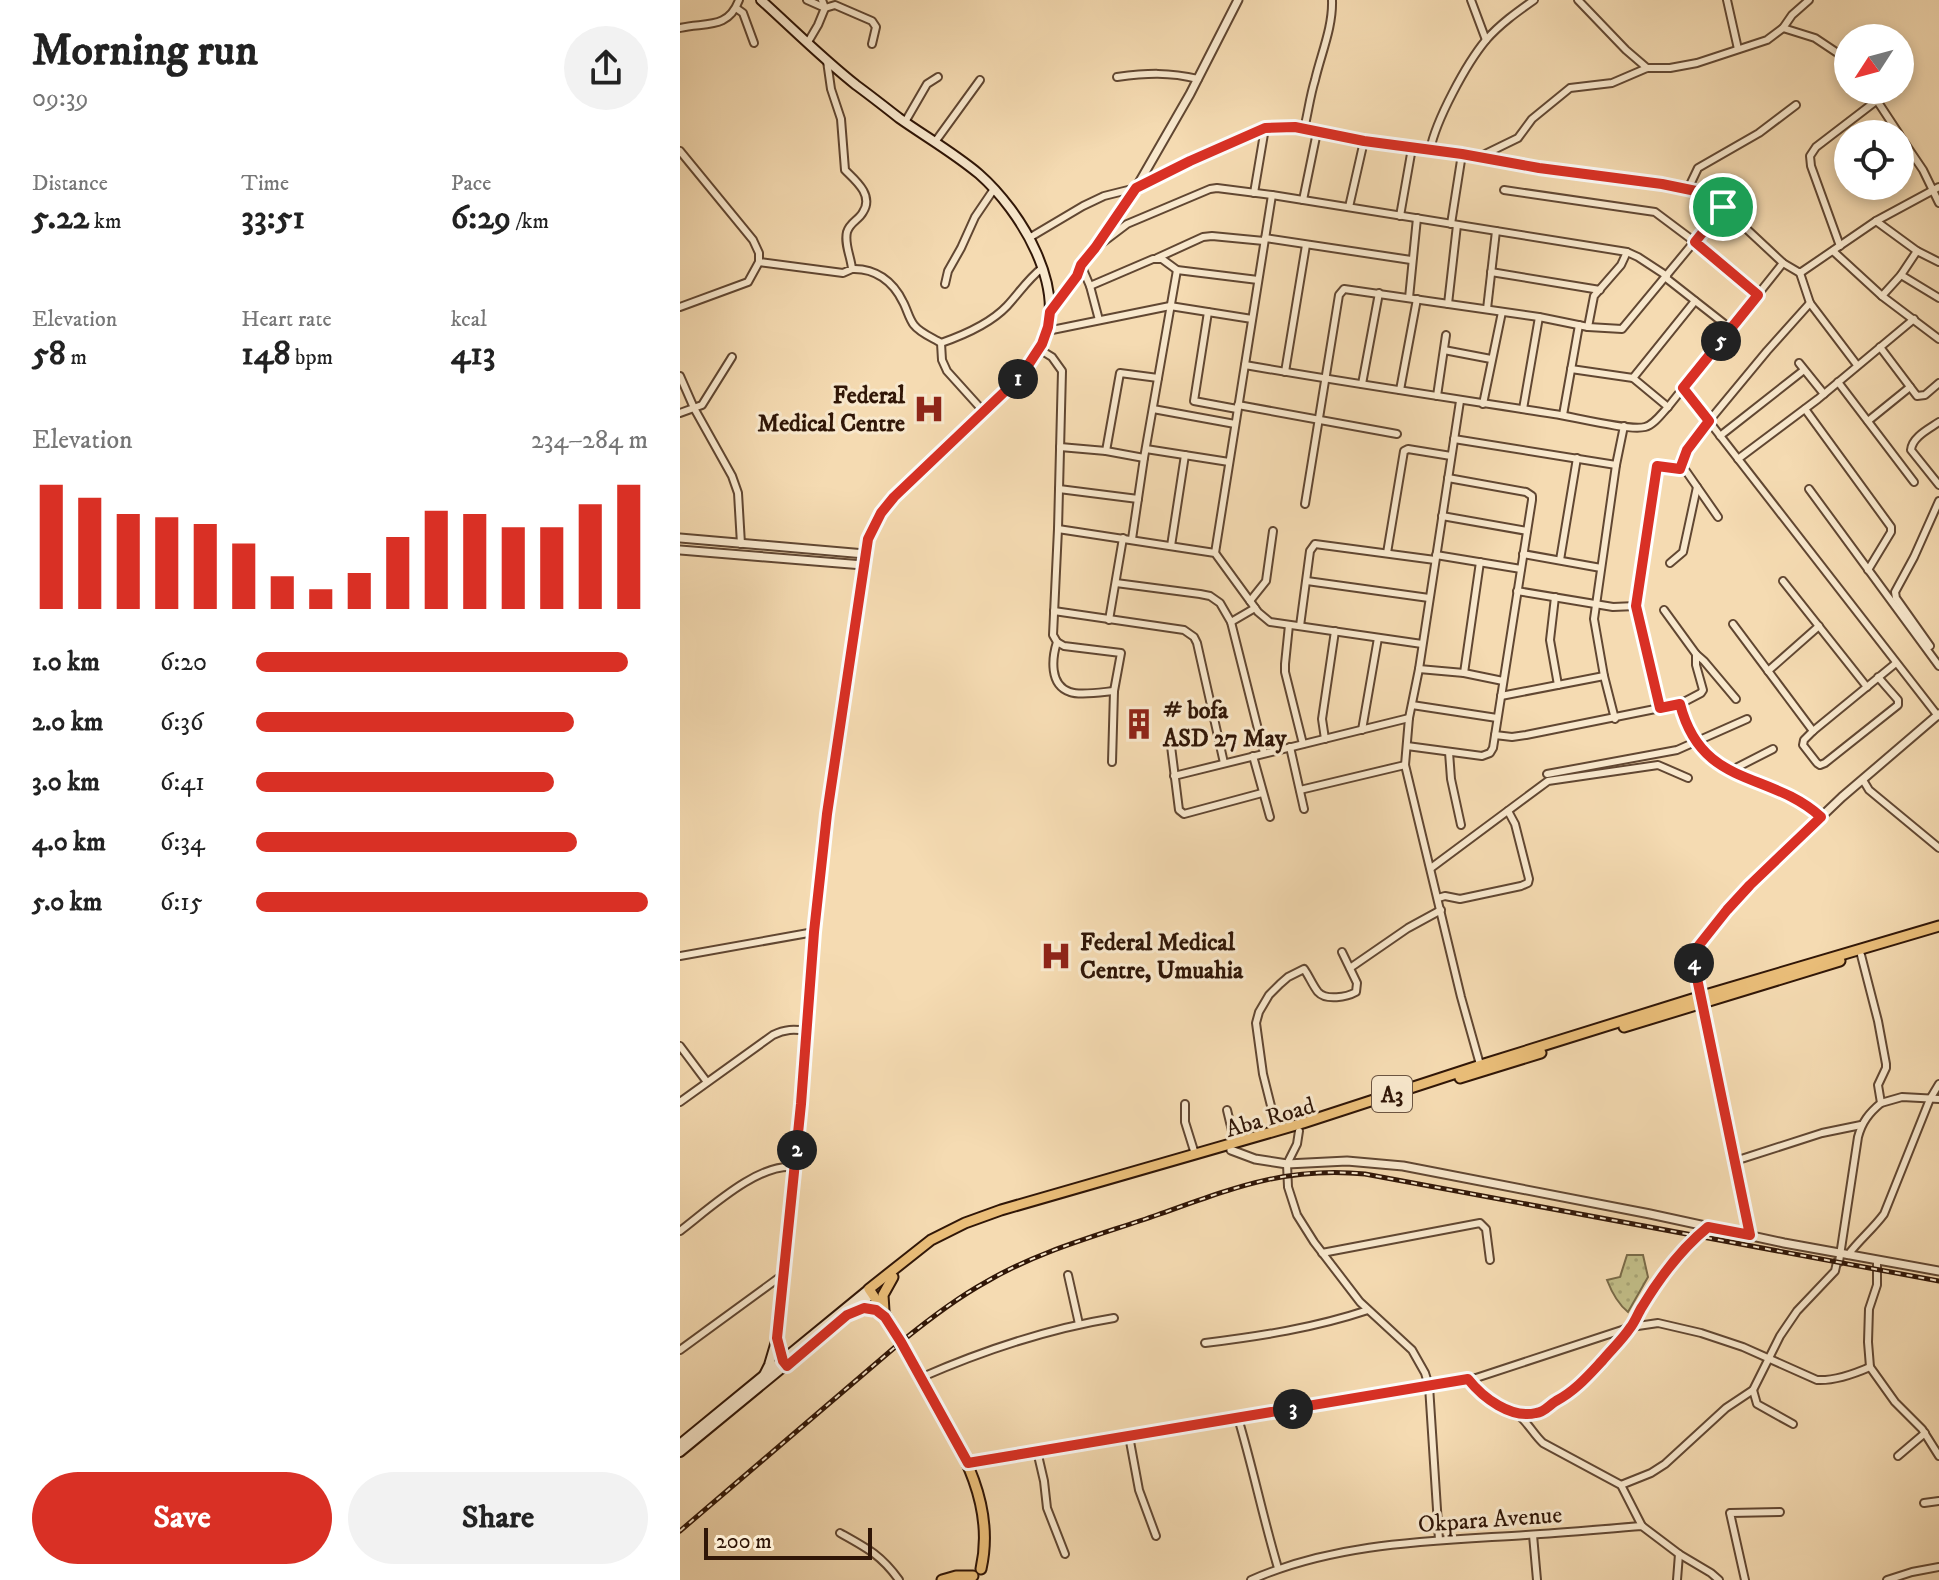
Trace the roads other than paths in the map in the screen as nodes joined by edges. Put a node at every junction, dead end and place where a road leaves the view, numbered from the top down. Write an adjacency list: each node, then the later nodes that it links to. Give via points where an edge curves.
1 (739, 0): 13 (street)
2 (761, 0): 18 (main road)
3 (807, 0): 14 (street)
4 (822, 0): 14 (street)
5 (1238, 0): 27 (street)
6 (1332, 0): 33 (street)
7 (1471, 0): 17 (street)
8 (1534, 0): 17 (street)
9 (1578, 0): 24 (street)
10 (1727, 0): 21 (street)
11 (1809, 0): 12 (street)
12 (1801, 3): 16 (street)
13 (736, 8): 15 (street, via 716,24); 19 (street)
14 (825, 8): 18 (street); 20 (street, via 835,5 872,21)
15 (680, 28)
16 (1783, 28): 21 (street, via 1767,40); 22 (street)
17 (1486, 40): 38 (street, via 1433,133)
18 (808, 42): 23 (main road)
19 (754, 43)
20 (872, 44)
21 (1738, 49): 24 (street, via 1684,66)
22 (1834, 51)
23 (826, 60): 31 (main road); 75 (street, via 841,119 845,170 862,187 865,202 864,212 847,232)
24 (1647, 68): 41 (street, via 1612,83 1570,88 1518,138)
25 (938, 77): 31 (street, via 927,84)
26 (1117, 77): 27 (street, via 1174,73)
27 (1198, 79): 43 (street)
28 (980, 80): 36 (street)
29 (1872, 104): 63 (street, via 1810,156)
30 (1796, 105): 46 (street, via 1698,168)
31 (905, 122): 36 (main road)
32 (1265, 128): 33 (street); 43 (street); 48 (street)
33 (1304, 129): 34 (street)
34 (1317, 132): 35 (street); 50 (street)
35 (1364, 141): 37 (street); 52 (street)
36 (935, 142): 45 (main road)
37 (1412, 148): 38 (street); 54 (street)
38 (1430, 150): 40 (street)
39 (680, 151): 70 (street, via 753,240)
40 (1462, 154): 41 (street); 57 (street)
41 (1479, 157): 46 (street)
42 (1914, 157): 44 (street)
43 (1136, 188): 59 (street, via 1104,196); 64 (street)
44 (1936, 188): 51 (street); 56 (street)
45 (994, 189): 59 (main road); 82 (street, via 975,217)
46 (1688, 189): 53 (street)
47 (1504, 190): 61 (street, via 1655,212)
48 (1254, 193): 49 (street); 64 (street, via 1210,189 1127,224)
49 (1272, 195): 50 (street); 60 (street)
50 (1303, 200): 52 (street)
51 (1939, 203)
52 (1349, 207): 54 (street)
53 (1723, 207): 61 (street); 72 (street)
54 (1400, 216): 55 (street)
55 (1417, 218): 57 (street); 69 (street)
56 (1876, 221): 63 (street); 66 (street)
57 (1454, 224): 58 (street); 94 (street)
58 (1496, 231): 67 (street); 77 (street)
59 (1029, 238): 74 (main road)
60 (1265, 240): 62 (street); 68 (street, via 1203,237); 81 (street)
61 (1695, 242): 80 (street); 88 (street)
62 (1306, 245): 69 (street); 122 (street)
63 (1840, 246): 65 (street)
64 (1095, 248): 73 (street)
65 (1833, 251): 78 (street); 89 (street)
66 (1917, 251): 71 (street); 79 (street)
67 (1627, 252): 80 (street); 84 (street)
68 (1153, 259): 76 (street); 83 (street)
69 (1411, 260): 90 (street)
70 (759, 262): 75 (street, via 843,273); 96 (street, via 746,283)
71 (1939, 262)
72 (1783, 263): 78 (street); 88 (street)
73 (1081, 265): 83 (street); 85 (street)
74 (1042, 268): 86 (main road); 111 (street, via 1001,312)
75 (852, 269): 111 (street, via 886,279 914,325)
76 (1177, 270): 81 (street); 95 (street)
77 (1491, 272): 84 (street); 97 (street)
78 (1800, 273): 93 (street)
79 (1901, 275): 89 (street); 91 (street)
80 (1667, 276): 92 (street); 106 (street, via 1622,329)
81 (1258, 280): 102 (street)
82 (945, 284)
83 (1090, 286): 104 (street)
84 (1600, 290): 106 (street)
85 (1064, 291): 86 (street); 98 (street)
86 (1049, 293): 98 (main road)
87 (1379, 293): 90 (street); 124 (street, via 1341,291); 129 (street)
88 (1758, 295): 107 (street)
89 (1882, 296): 103 (street)
90 (1413, 298): 94 (street); 132 (street)
91 (1939, 298)
92 (1695, 301): 107 (street); 126 (street)
93 (1810, 303): 119 (street); 147 (street)
94 (1448, 304): 97 (street)
95 (1170, 306): 99 (street); 104 (street); 125 (street)
96 (680, 307)
97 (1487, 309): 100 (street)
98 (1050, 312): 108 (main road)
99 (1208, 312): 102 (street); 137 (street, via 1194,401)
100 (1502, 312): 101 (street); 116 (street)
101 (1539, 317): 105 (street); 141 (street)
102 (1252, 319): 118 (street)
103 (1914, 319): 110 (street); 112 (street)
104 (1099, 320): 108 (street)
105 (1579, 325): 106 (street); 120 (street)
106 (1588, 327)
107 (1731, 329): 131 (street)
108 (1047, 331): 113 (main road)
109 (1446, 335): 114 (street)
110 (1939, 339)
111 (941, 343): 143 (street, via 947,371)
112 (1880, 347): 119 (street); 130 (street)
113 (1039, 349): 143 (main road, via 1021,376); 155 (street, via 1062,371)
114 (1444, 350): 116 (street); 134 (street)
115 (732, 357): 139 (street, via 702,405)
116 (1491, 359): 136 (street)
117 (1799, 363): 121 (street)
118 (1245, 365): 122 (street); 137 (street)
119 (1857, 365): 127 (street)
120 (1571, 369): 126 (street); 145 (street)
121 (1804, 370): 133 (street); 153 (street)
122 (1285, 372): 124 (street)
123 (680, 376): 139 (street)
124 (1325, 377): 129 (street); 146 (street)
125 (1158, 378): 140 (street); 158 (street, via 1120,373)
126 (1633, 378): 138 (street)
127 (1838, 382): 133 (street); 148 (street)
128 (1939, 383): 130 (street, via 1921,397)
129 (1362, 384): 132 (street)
130 (1910, 387): 148 (street)
131 (1683, 388): 138 (street); 147 (street)
132 (1400, 390): 134 (street)
133 (1824, 394): 142 (street)
134 (1437, 396): 135 (street)
135 (1460, 401): 136 (street); 154 (street)
136 (1483, 404): 141 (street)
137 (1238, 407): 146 (street); 150 (street)
138 (1668, 407): 151 (street, via 1648,426)
139 (694, 408): 144 (street); 185 (street, via 738,493)
140 (1153, 409): 150 (street); 156 (street)
141 (1523, 409): 145 (street)
142 (1805, 409): 163 (street); 199 (street, via 1891,527)
143 (984, 412): 190 (main road, via 894,497 874,526)
144 (680, 413)
145 (1563, 415): 151 (street)
146 (1318, 418): 152 (street); 176 (street)
147 (1709, 421): 153 (street); 167 (street)
148 (1868, 421): 164 (street)
149 (1939, 422): 157 (street, via 1914,440)
150 (1235, 424): 165 (street)
151 (1624, 426): 166 (street)
152 (1397, 434)
153 (1720, 436): 163 (street)
154 (1454, 439): 160 (street); 162 (street)
155 (1060, 447): 158 (street); 172 (street)
156 (1146, 449): 159 (street); 161 (street)
157 (1911, 450): 164 (street); 170 (street)
158 (1106, 451): 161 (street)
159 (1185, 455): 165 (street); 186 (street)
160 (1451, 456): 168 (street); 189 (street, via 1404,451)
161 (1144, 458): 174 (street)
162 (1577, 458): 166 (street); 193 (street)
163 (1738, 459): 224 (street)
164 (1898, 460): 169 (street)
165 (1229, 462): 188 (street)
166 (1616, 465): 197 (street)
167 (1680, 469): 171 (street); 208 (street, via 1657,466)
168 (1448, 478): 177 (street); 181 (street, via 1530,494)
169 (1914, 482)
170 (1939, 485)
171 (1697, 487): 178 (street); 195 (street, via 1683,552)
172 (1059, 489): 174 (street); 179 (street)
173 (1809, 489): 199 (street)
174 (1138, 499): 184 (street)
175 (1939, 501): 223 (street, via 1895,592)
176 (1305, 504)
177 (1442, 516): 181 (street); 192 (street)
178 (1718, 517)
179 (1058, 529): 183 (street); 211 (street)
180 (1273, 531): 206 (street, via 1266,581)
181 (1527, 531): 191 (street)
182 (680, 538): 185 (street)
183 (1123, 538): 184 (street); 202 (street)
184 (1132, 539): 186 (street)
185 (741, 544): 190 (street)
186 (1171, 546): 188 (street)
187 (680, 550): 196 (street)
188 (1215, 553): 206 (street)
189 (1387, 553): 192 (street); 200 (street, via 1315,544)
190 (865, 554): 196 (main road)
191 (1523, 554): 193 (street); 198 (street)
192 (1436, 557): 194 (street); 205 (street)
193 (1560, 560): 197 (street)
194 (1480, 562): 198 (street); 228 (street)
195 (1670, 563)
196 (863, 565): 278 (main road)
197 (1601, 568): 207 (street)
198 (1521, 569): 203 (street)
199 (1868, 570): 225 (street)
200 (1307, 581): 205 (street); 216 (street)
201 (1783, 581): 217 (street)
202 (1116, 583): 212 (street); 213 (street, via 1210,596)
203 (1517, 591): 204 (street); 231 (street)
204 (1555, 597): 207 (street); 232 (street, via 1550,640)
205 (1429, 598): 221 (street)
206 (1250, 601): 209 (street)
207 (1595, 604): 208 (street); 229 (street)
208 (1636, 606): 239 (street)
209 (1255, 608): 213 (street); 215 (street, via 1270,622)
210 (1664, 610): 222 (street)
211 (1054, 611): 212 (street); 220 (street)
212 (1109, 620): 259 (street, via 1184,630 1194,637)
213 (1231, 622): 256 (street)
214 (1733, 624): 227 (street)
215 (1289, 625): 216 (street); 250 (street, via 1285,672)
216 (1300, 626): 218 (street)
217 (1819, 626): 227 (street); 233 (street)
218 (1335, 631): 219 (street); 248 (street, via 1322,719)
219 (1378, 638): 221 (street); 245 (street)
220 (1057, 642): 234 (street, via 1053,672 1060,686 1071,693); 234 (street, via 1121,653)
221 (1422, 644): 226 (street)
222 (1696, 654): 236 (street); 237 (street, via 1703,690)
223 (1939, 659)
224 (1896, 663): 230 (street); 240 (street)
225 (1939, 666)
226 (1419, 669): 228 (street); 238 (street)
227 (1768, 671): 246 (street)
228 (1464, 673): 231 (street)
229 (1604, 676): 232 (street); 243 (street)
230 (1878, 677): 233 (street); 246 (street, via 1898,705 1823,765 1803,745)
231 (1503, 681): 235 (street)
232 (1558, 685): 235 (street)
233 (1867, 687): 246 (street)
234 (1114, 691): 258 (street)
235 (1501, 696): 242 (street)
236 (1736, 699)
237 (1680, 704): 239 (street); 249 (street)
238 (1412, 705): 241 (street); 242 (street)
239 (1660, 708): 243 (street)
240 (1938, 715): 265 (street)
241 (1409, 718): 245 (street); 252 (street)
242 (1497, 718): 247 (street)
243 (1615, 719): 247 (street, via 1512,737)
244 (1747, 719): 249 (street)
245 (1362, 730): 248 (street)
246 (1813, 731)
247 (1495, 735): 255 (street, via 1486,756)
248 (1325, 739): 250 (street)
249 (1695, 741): 261 (street); 262 (street, via 1677,750)
250 (1303, 744): 253 (street)
251 (1171, 746): 263 (street)
252 (1407, 746): 255 (street); 260 (street)
253 (1290, 747): 256 (street); 266 (street)
254 (1773, 749): 261 (street)
255 (1449, 752): 272 (street)
256 (1264, 753): 257 (street)
257 (1253, 756): 259 (street); 267 (street)
258 (1112, 762)
259 (1224, 763): 263 (street)
260 (1405, 765): 266 (street); 274 (street)
261 (1730, 771): 271 (street, via 1802,801)
262 (1547, 774)
263 (1174, 776): 267 (street, via 1184,814)
264 (1688, 778): 269 (street, via 1658,765 1548,781)
265 (1863, 780): 271 (street); 273 (street)
266 (1300, 790): 268 (street)
267 (1262, 793): 270 (street)
268 (1304, 809)
269 (1508, 811): 274 (street); 275 (street, via 1528,883 1460,899)
270 (1270, 817)
271 (1820, 818): 283 (street, via 1750,885 1693,951)
272 (1461, 825)
273 (1939, 848)
274 (1431, 868): 275 (street)
275 (1438, 898): 276 (street)
276 (1441, 910): 282 (street); 286 (street)
277 (1935, 930): 280 (main road, Aba Road / A3); 283 (main road, Aba Road / A3)
278 (814, 932): 281 (street); 284 (main road)
279 (1342, 952): 282 (street)
280 (1861, 955): 283 (main road, Aba Road / A3); 292 (street, via 1886,1064 1878,1085)
281 (680, 956)
282 (1350, 968): 296 (street, via 1358,989 1353,995 1319,994 1304,969 1280,984 1259,1012 1263,1074)
283 (1702, 999): 286 (main road, Aba Road / A3); 300 (street)
284 (807, 1031): 287 (street, via 782,1030); 302 (main road)
285 (680, 1046): 287 (street)
286 (1482, 1068): 296 (main road, Aba Road / A3); 297 (main road, Aba Road / A3)
287 (707, 1082): 291 (street)
288 (1939, 1084): 289 (street)
289 (1930, 1099): 290 (street); 292 (street, via 1902,1097); 308 (street, via 1884,1214)
290 (1939, 1099)
291 (680, 1102)
292 (1881, 1103): 295 (street)
293 (1185, 1104): 299 (street)
294 (1227, 1110): 298 (street)
295 (1861, 1125): 300 (street); 308 (street)
296 (1277, 1130): 298 (main road, Aba Road / A3)
297 (1299, 1131): 298 (main road, Aba Road / A3); 301 (street)
298 (1233, 1146): 299 (main road, Aba Road / A3); 301 (street, via 1255,1159); 303 (main road, Aba Road / A3)
299 (1195, 1154): 303 (main road, Aba Road / A3)
300 (1735, 1161): 306 (street)
301 (1287, 1164): 304 (street, via 1347,1161 1403,1166); 307 (street, via 1297,1215)
302 (795, 1167): 305 (street, via 772,1168 745,1182); 312 (main road)
303 (1047, 1200): 314 (main road, Aba Road / A3, via 951,1236); 315 (main road, Aba Road / A3, via 948,1230 913,1253)
304 (1708, 1227): 306 (street); 321 (street, via 1680,1253)
305 (680, 1231)
306 (1750, 1235): 308 (street)
307 (1322, 1253): 309 (street, via 1475,1223 1486,1229); 316 (street)
308 (1844, 1254): 310 (street); 327 (street, via 1797,1311)
309 (1490, 1260)
310 (1877, 1260): 311 (street); 329 (street, via 1877,1285 1869,1309)
311 (1939, 1271)
312 (784, 1274): 322 (main road); 324 (street)
313 (1068, 1275): 320 (street)
314 (893, 1277): 315 (main road, Aba Road / A3); 318 (main road, via 883,1295)
315 (871, 1292): 317 (main road, Aba Road); 318 (main road); 325 (main road, Aba Road)
316 (1368, 1310): 323 (street, via 1306,1328); 333 (street, via 1412,1350)
317 (847, 1315): 318 (main road, via 868,1308); 328 (main road, Aba Road)
318 (886, 1317): 331 (main road)
319 (1114, 1318): 320 (street)
320 (1079, 1324): 331 (street)
321 (1631, 1327): 327 (street, via 1658,1323); 332 (street); 335 (street, via 1567,1396 1545,1410)
322 (778, 1343): 325 (main road); 326 (main road); 328 (main road)
323 (1205, 1343)
324 (680, 1350)
325 (791, 1354): 328 (main road, Aba Road)
326 (772, 1356): 328 (main road); 330 (main road)
327 (1769, 1358): 329 (street, via 1827,1381); 334 (street)
328 (782, 1365): 330 (main road, Aba Road); 342 (main road, Aba Road)
329 (1870, 1367): 338 (street)
330 (763, 1377): 340 (main road, Aba Road)
331 (920, 1378): 345 (main road)
332 (1468, 1379): 333 (street); 335 (street, via 1483,1395)
333 (1429, 1386): 336 (street); 354 (street)
334 (1753, 1390): 337 (street, via 1757,1404); 346 (street, via 1665,1464)
335 (1519, 1415): 346 (street, via 1543,1443)
336 (1238, 1418): 339 (street); 358 (street)
337 (1793, 1424)
338 (1925, 1433): 343 (street); 344 (street)
339 (1129, 1436): 341 (street); 353 (street, via 1139,1490)
340 (680, 1444)
341 (1037, 1451): 345 (street); 355 (street, via 1047,1508)
342 (680, 1452)
343 (1898, 1456)
344 (1939, 1456)
345 (968, 1463): 359 (main road, via 983,1513 985,1542)
346 (1621, 1485): 350 (street)
347 (1939, 1501): 348 (street)
348 (1924, 1503)
349 (1780, 1512): 367 (street, via 1730,1513)
350 (1642, 1526): 352 (street, Okpara Avenue); 356 (street)
351 (840, 1533): 360 (street, via 873,1551)
352 (1533, 1535): 354 (street, Okpara Avenue); 364 (street)
353 (1156, 1536)
354 (1439, 1540): 358 (street, Okpara Avenue, via 1354,1549)
355 (1065, 1554)
356 (1679, 1554): 365 (street); 366 (street)
357 (1939, 1567): 368 (street)
358 (1278, 1568): 363 (street, Okpara Avenue)
359 (976, 1575): 361 (main road); 362 (main road, via 985,1574)
360 (899, 1580)
361 (942, 1580)
362 (984, 1580)
363 (1251, 1580)
364 (1537, 1580)
365 (1677, 1580)
366 (1719, 1580)
367 (1745, 1580)
368 (1887, 1580)

